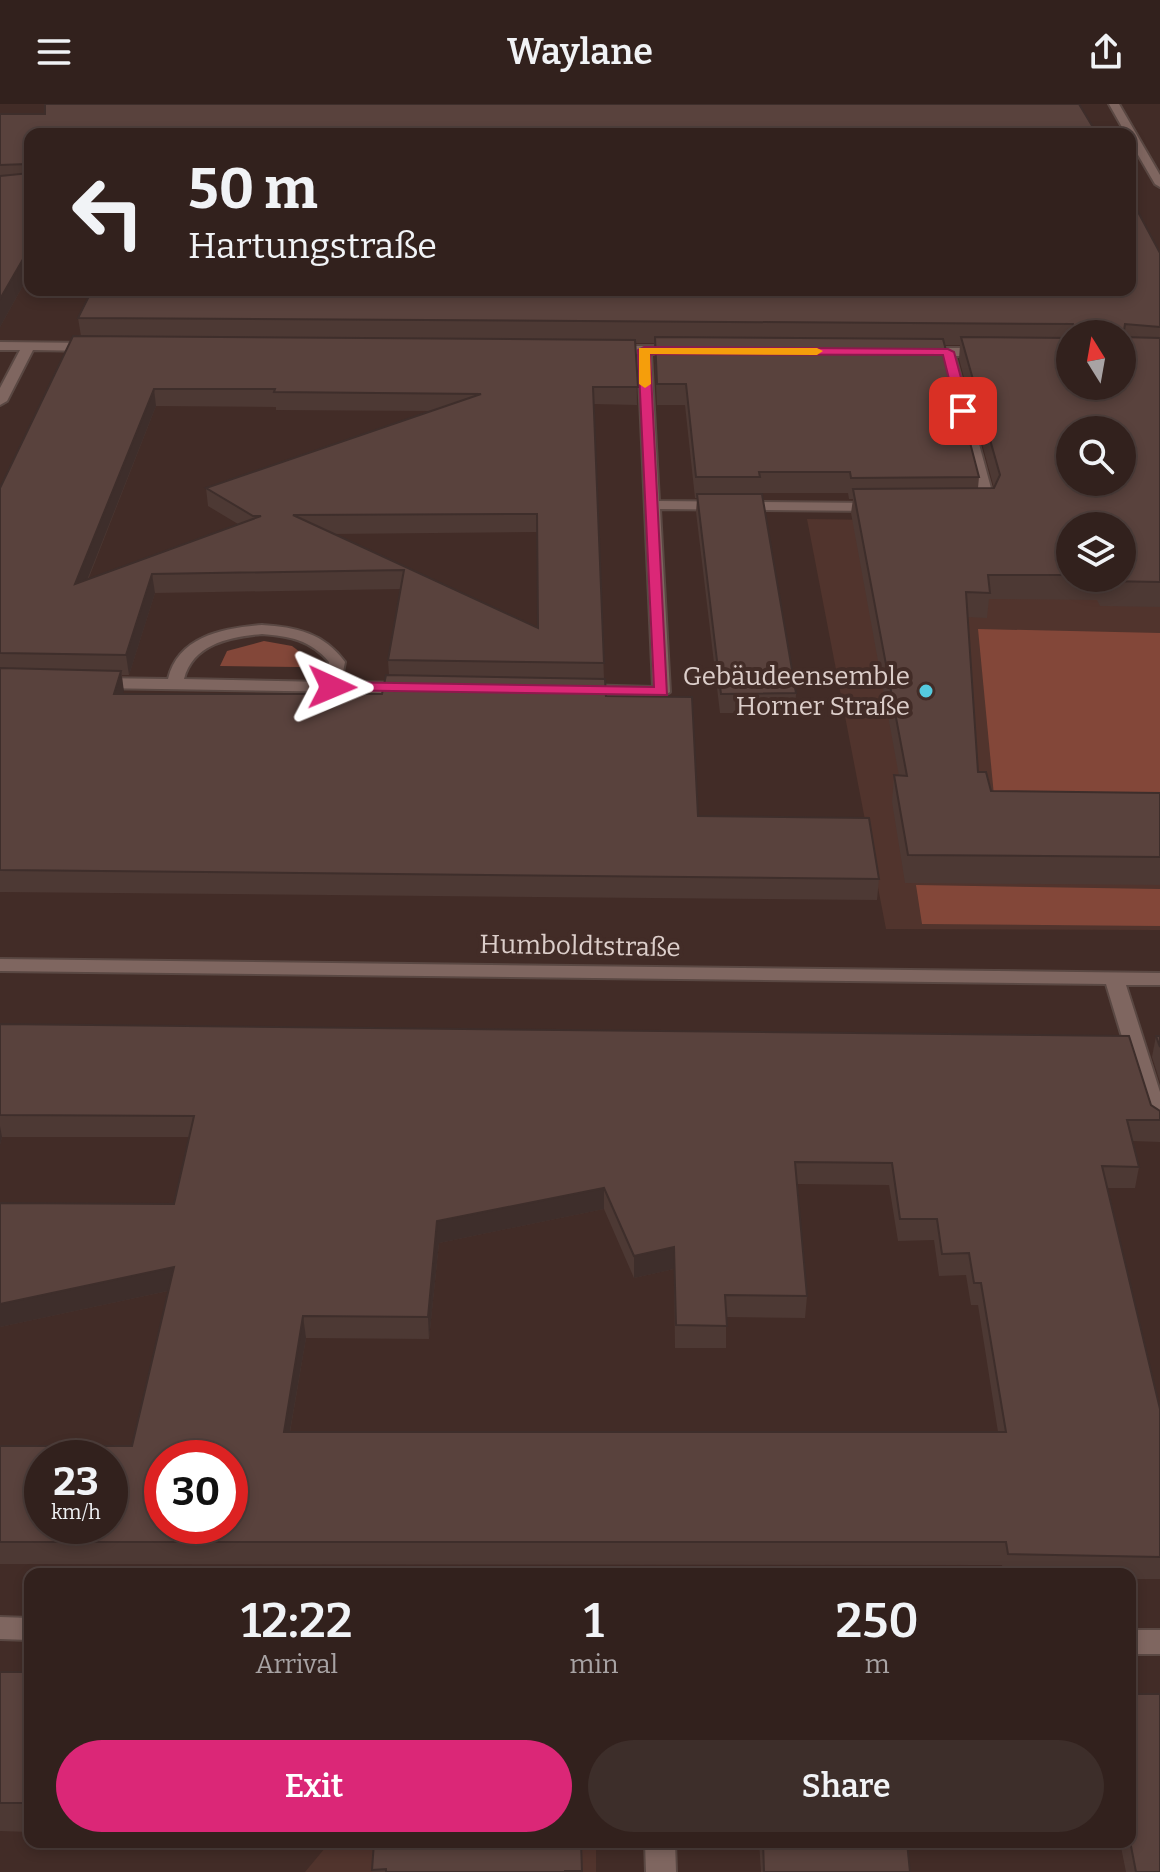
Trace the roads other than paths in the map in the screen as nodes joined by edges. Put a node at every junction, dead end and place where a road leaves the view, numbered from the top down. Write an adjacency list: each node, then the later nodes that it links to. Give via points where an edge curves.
1 (1114, 104): 2 (street)
2 (1128, 128)
3 (1136, 142): 4 (street)
4 (1149, 165): 5 (street); 6 (street)
5 (1136, 166)
6 (1160, 184)
7 (0, 346): 8 (street)
8 (29, 346): 9 (street); 16 (street)
9 (107, 347)
10 (596, 350): 11 (street)
11 (644, 350): 12 (street); 17 (street)
12 (689, 350)
13 (902, 352): 14 (street)
14 (948, 352): 15 (street); 19 (street, via 987,499 983,507)
15 (994, 352)
16 (0, 401)
17 (652, 505): 18 (street); 24 (street, via 662,692)
18 (888, 507)
19 (963, 508)
20 (79, 682): 21 (street)
21 (175, 684): 22 (street); 22 (street, via 182,661 207,642 267,630 322,643 337,662)
22 (332, 687): 23 (street)
23 (426, 688)
24 (568, 690)
25 (0, 965): 26 (street, Humboldtstraße)
26 (1114, 979): 27 (street, Humboldtstraße); 28 (street)
27 (1160, 979)
28 (1160, 1126)
29 (0, 1628): 30 (street)
30 (24, 1629)
31 (1136, 1642): 32 (street)
32 (1160, 1642)
33 (660, 1848): 34 (street)
34 (661, 1872)

